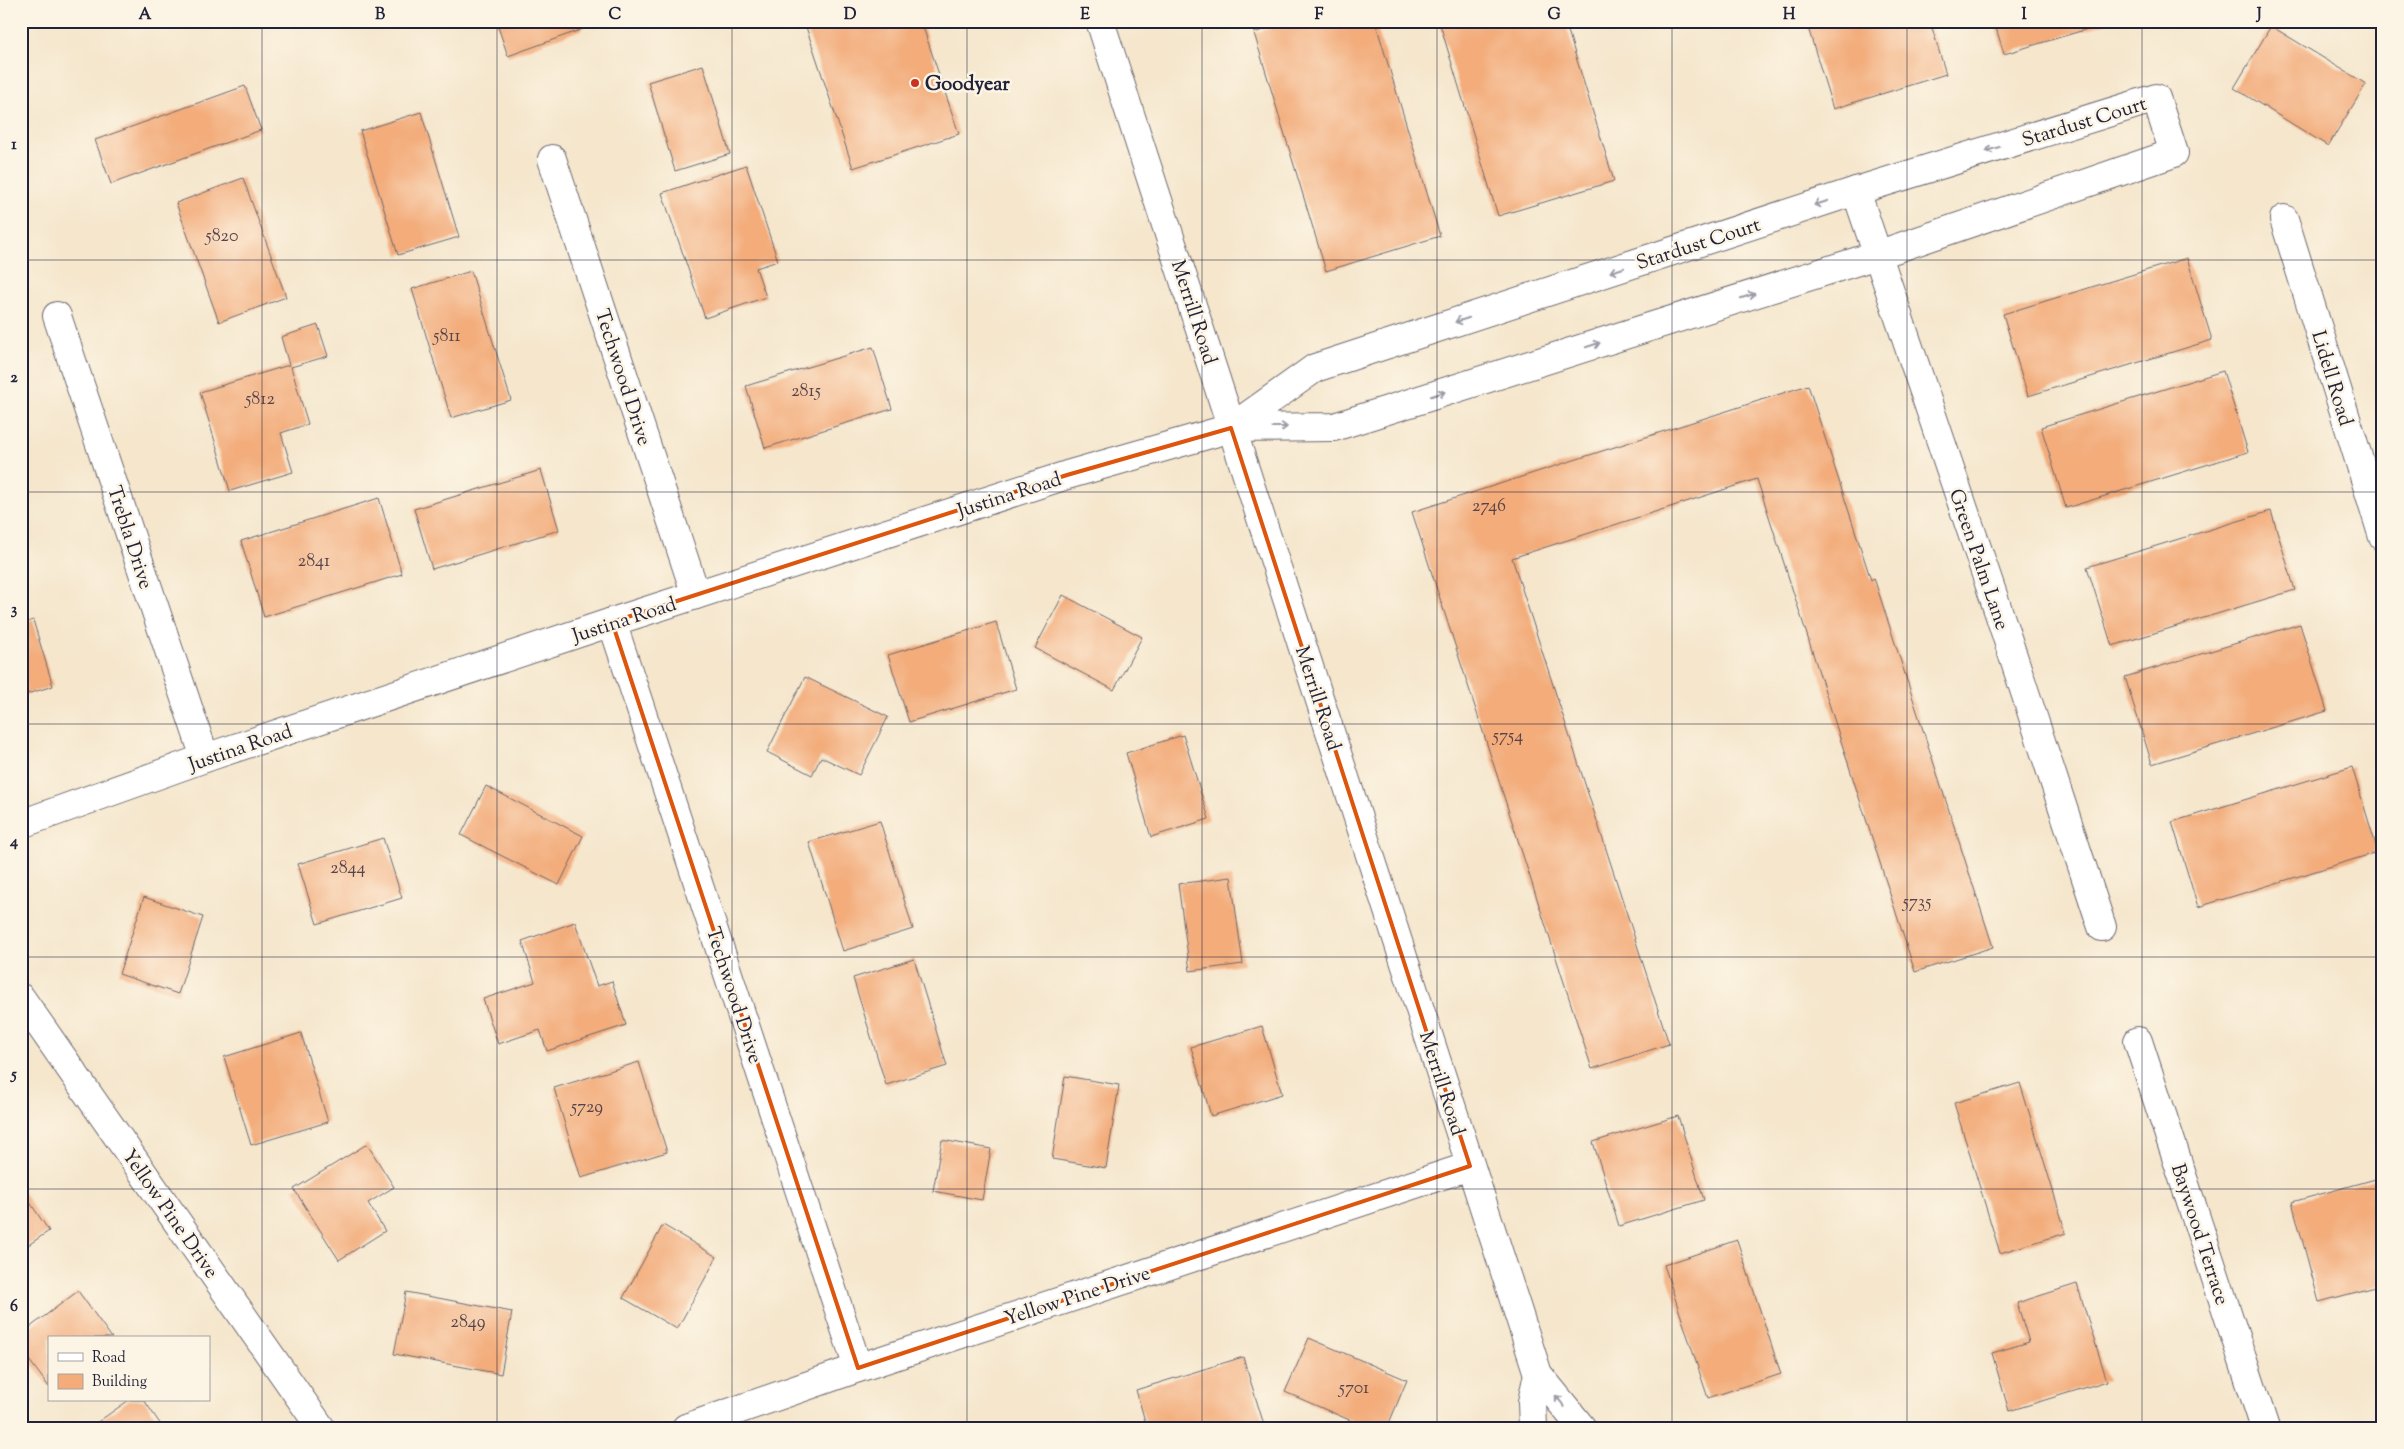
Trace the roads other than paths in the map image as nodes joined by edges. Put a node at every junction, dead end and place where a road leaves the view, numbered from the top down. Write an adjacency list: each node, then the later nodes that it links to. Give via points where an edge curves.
1 (1100, 21): 7 (street, Merrill Road)
2 (552, 159): 9 (street, Techwood Drive)
3 (1856, 191): 5 (street, Green Palm Lane); 5 (street, Stardust Court, one-way to 3, via 2174,154 2156,98); 7 (street, Stardust Court, one-way to 7, via 1315,368)
4 (2284, 219): 8 (street, Lidell Road)
5 (1877, 255): 7 (street, Stardust Court, one-way to 5, via 1334,427); 13 (street, Green Palm Lane)
6 (57, 316): 11 (street, Trebla Drive)
7 (1232, 428): 9 (street, Justina Road, via 1067,476); 16 (street, Merrill Road)
8 (2383, 537)
9 (696, 595): 10 (street, Justina Road)
10 (612, 622): 11 (street, Justina Road); 17 (street, Techwood Drive)
11 (205, 758): 12 (street, Justina Road)
12 (21, 824)
13 (2102, 927)
14 (21, 998): 19 (street, Yellow Pine Drive)
15 (2138, 1041): 23 (street, Baywood Terrace)
16 (1470, 1166): 17 (street, Yellow Pine Drive); 18 (street, Merrill Road)
17 (858, 1368): 20 (street, Yellow Pine Drive)
18 (1538, 1374): 21 (street, via 1532,1402); 22 (street, Merrill Road, one-way to 18)
19 (322, 1428)
20 (686, 1428)
21 (1533, 1428)
22 (1582, 1428)
23 (2265, 1428)

